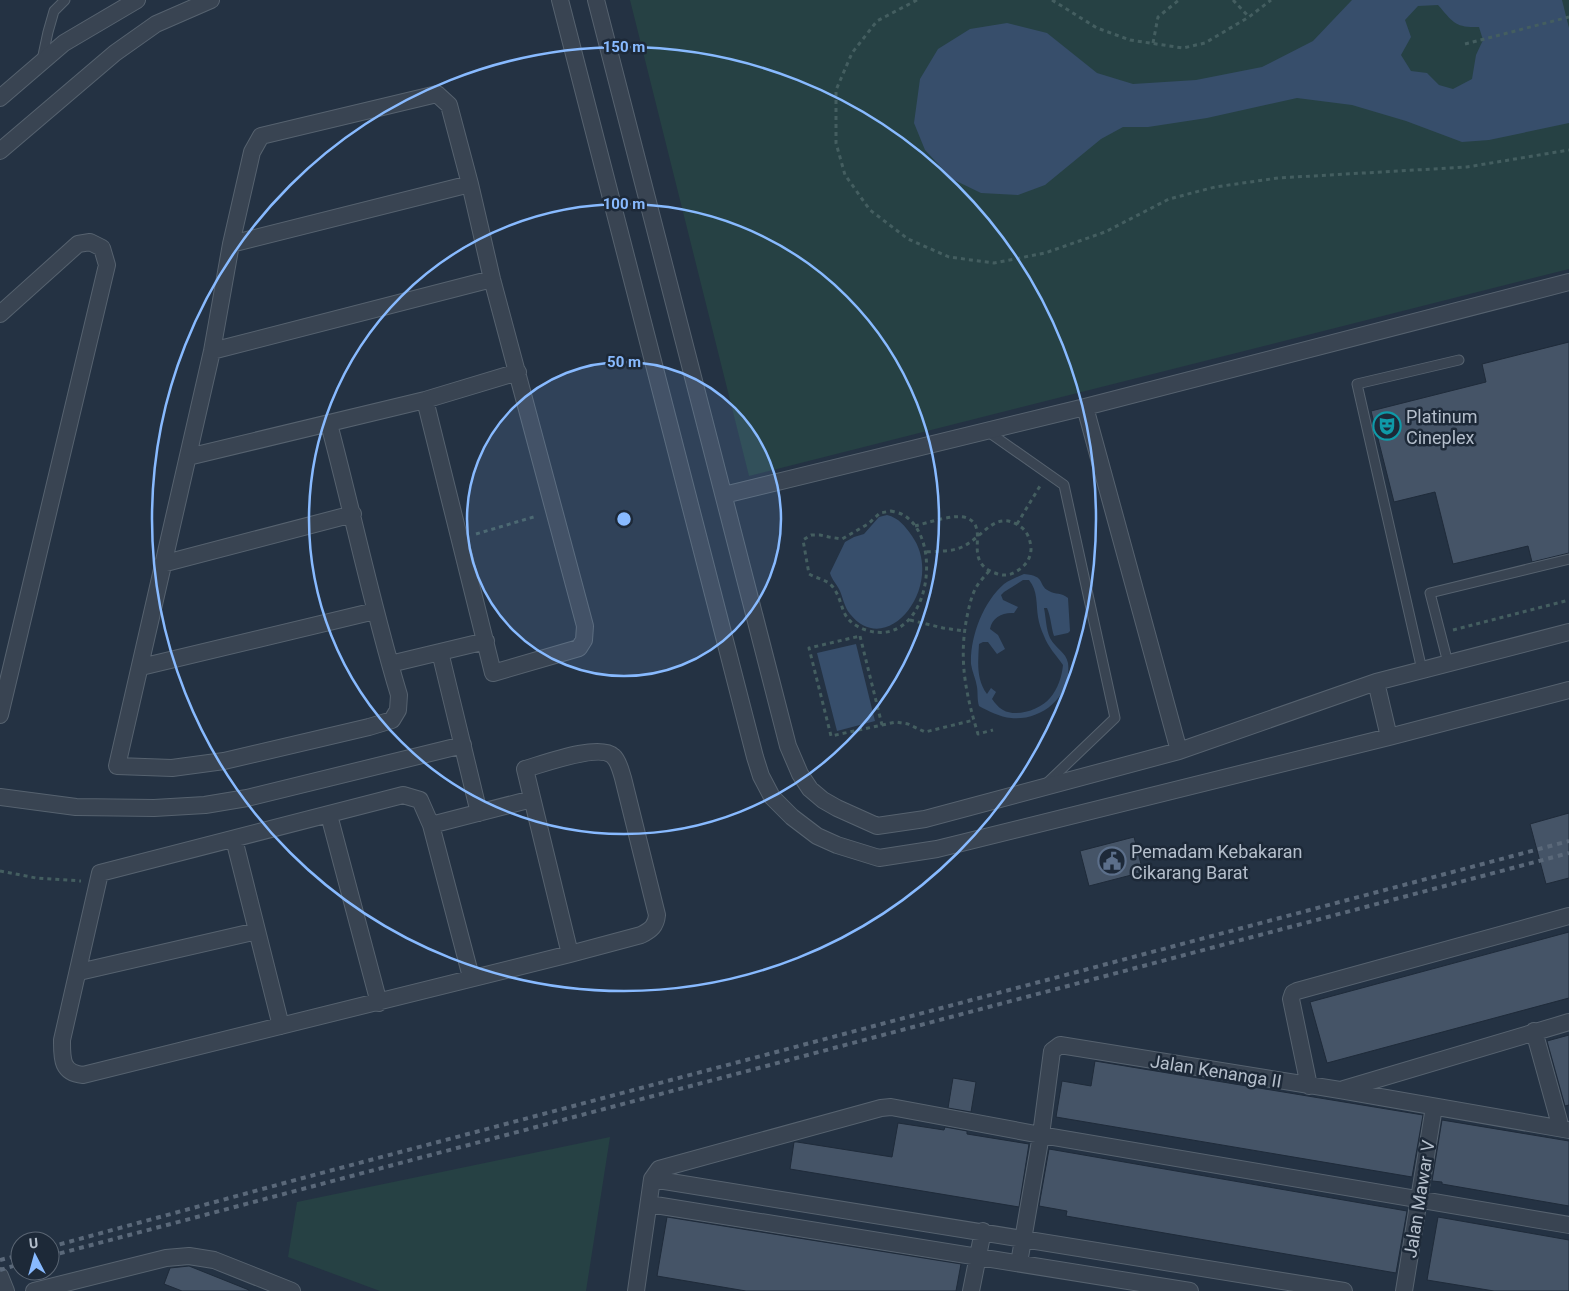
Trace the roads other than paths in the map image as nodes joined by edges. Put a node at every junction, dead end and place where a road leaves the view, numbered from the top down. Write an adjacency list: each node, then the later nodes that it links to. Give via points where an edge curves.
1 (65, 0): 6 (lane, via 54,11)
2 (137, 0): 6 (street, via 64,43)
3 (211, 0): 8 (street, via 156,24 115,53)
4 (560, 0): 37 (street, via 754,757 772,797 792,816 817,836 837,846 880,858 937,849)
5 (596, 0): 22 (street)
6 (41, 63): 7 (street)
7 (0, 98)
8 (0, 151)
9 (470, 184): 10 (street); 10 (street, via 448,106 437,94 261,136 252,152); 11 (street)
10 (231, 244): 14 (street)
11 (492, 280): 14 (street); 16 (street)
12 (1569, 282): 18 (street)
13 (0, 314): 36 (street, via 78,244 90,242 102,248 107,265)
14 (212, 351): 21 (street)
15 (1459, 360): 33 (lane, via 1357,384)
16 (518, 372): 17 (street); 28 (street, via 585,626 584,640 579,648 494,673)
17 (425, 400): 19 (street); 28 (street)
18 (1085, 407): 20 (street); 39 (street)
19 (329, 424): 21 (street); 23 (street)
20 (986, 430): 22 (street); 40 (lane, via 1064,486 1114,718)
21 (188, 457): 25 (street)
22 (724, 495): 40 (street, via 788,746 810,789 837,808 877,826 925,819)
23 (353, 514): 25 (street); 26 (street)
24 (1569, 559): 30 (lane, via 1430,593)
25 (162, 564): 32 (street)
26 (375, 611): 31 (street); 32 (street)
27 (1569, 632): 30 (street)
28 (486, 641): 29 (street)
29 (440, 652): 31 (street); 38 (street)
30 (1448, 663): 33 (street)
31 (390, 664): 32 (street, via 399,695 398,710 392,720 224,761 172,768 117,766)
32 (141, 667)
33 (1422, 670): 34 (street)
34 (1376, 682): 37 (street); 39 (street)
35 (1569, 690): 37 (street)
36 (0, 716)
37 (1389, 737)
38 (463, 745): 41 (street, via 247,798 205,805 76,807); 43 (street)
39 (1179, 751): 40 (street)
40 (1042, 788)
41 (0, 797)
42 (532, 799): 43 (street); 49 (street); 49 (street, via 525,769 588,752 600,751 613,756 623,778 655,903 656,924 650,930)
43 (479, 813): 45 (street)
44 (329, 815): 45 (street, via 403,796 420,800); 46 (street); 52 (street)
45 (431, 825): 51 (street)
46 (234, 839): 48 (street); 50 (street, via 100,873)
47 (1569, 916): 56 (street, via 1293,993 1291,999)
48 (257, 930): 50 (street); 54 (street)
49 (570, 954): 51 (street)
50 (79, 972): 54 (street, via 62,1040 66,1069 74,1074 83,1075)
51 (471, 977): 52 (street)
52 (378, 1002): 54 (street)
53 (1569, 1022): 55 (street)
54 (281, 1026)
55 (1534, 1031): 57 (street); 59 (street)
56 (1310, 1086): 57 (street, Jalan Kenanga II); 60 (street, Jalan Kenanga II, via 1060,1045 1052,1052)
57 (1340, 1090): 58 (street, Jalan Kenanga II)
58 (1434, 1107): 59 (street, Jalan Kenanga II, via 1542,1126); 62 (street, Jalan Mawar V)
59 (1566, 1123)
60 (1041, 1135): 61 (street, via 886,1107 664,1167); 62 (street); 66 (street, Jalan Kenanga II)
61 (652, 1179): 63 (street); 65 (street)
62 (1419, 1200): 64 (street); 79 (street, Jalan Mawar V)
63 (650, 1204): 67 (street); 75 (street)
64 (1569, 1225)
65 (983, 1231): 66 (street); 67 (street)
66 (1024, 1238): 68 (street); 69 (street, Jalan Kenanga II)
67 (979, 1256): 69 (street); 76 (street)
68 (1161, 1261): 71 (street); 78 (street)
69 (1019, 1263): 71 (street)
70 (0, 1276): 72 (street)
71 (1156, 1288): 77 (street)
72 (6, 1291)
73 (34, 1291): 74 (street, via 166,1258 189,1256 214,1260)
74 (292, 1291)
75 (636, 1291)
76 (971, 1291)
77 (1190, 1291)
78 (1344, 1291)
79 (1404, 1291)

